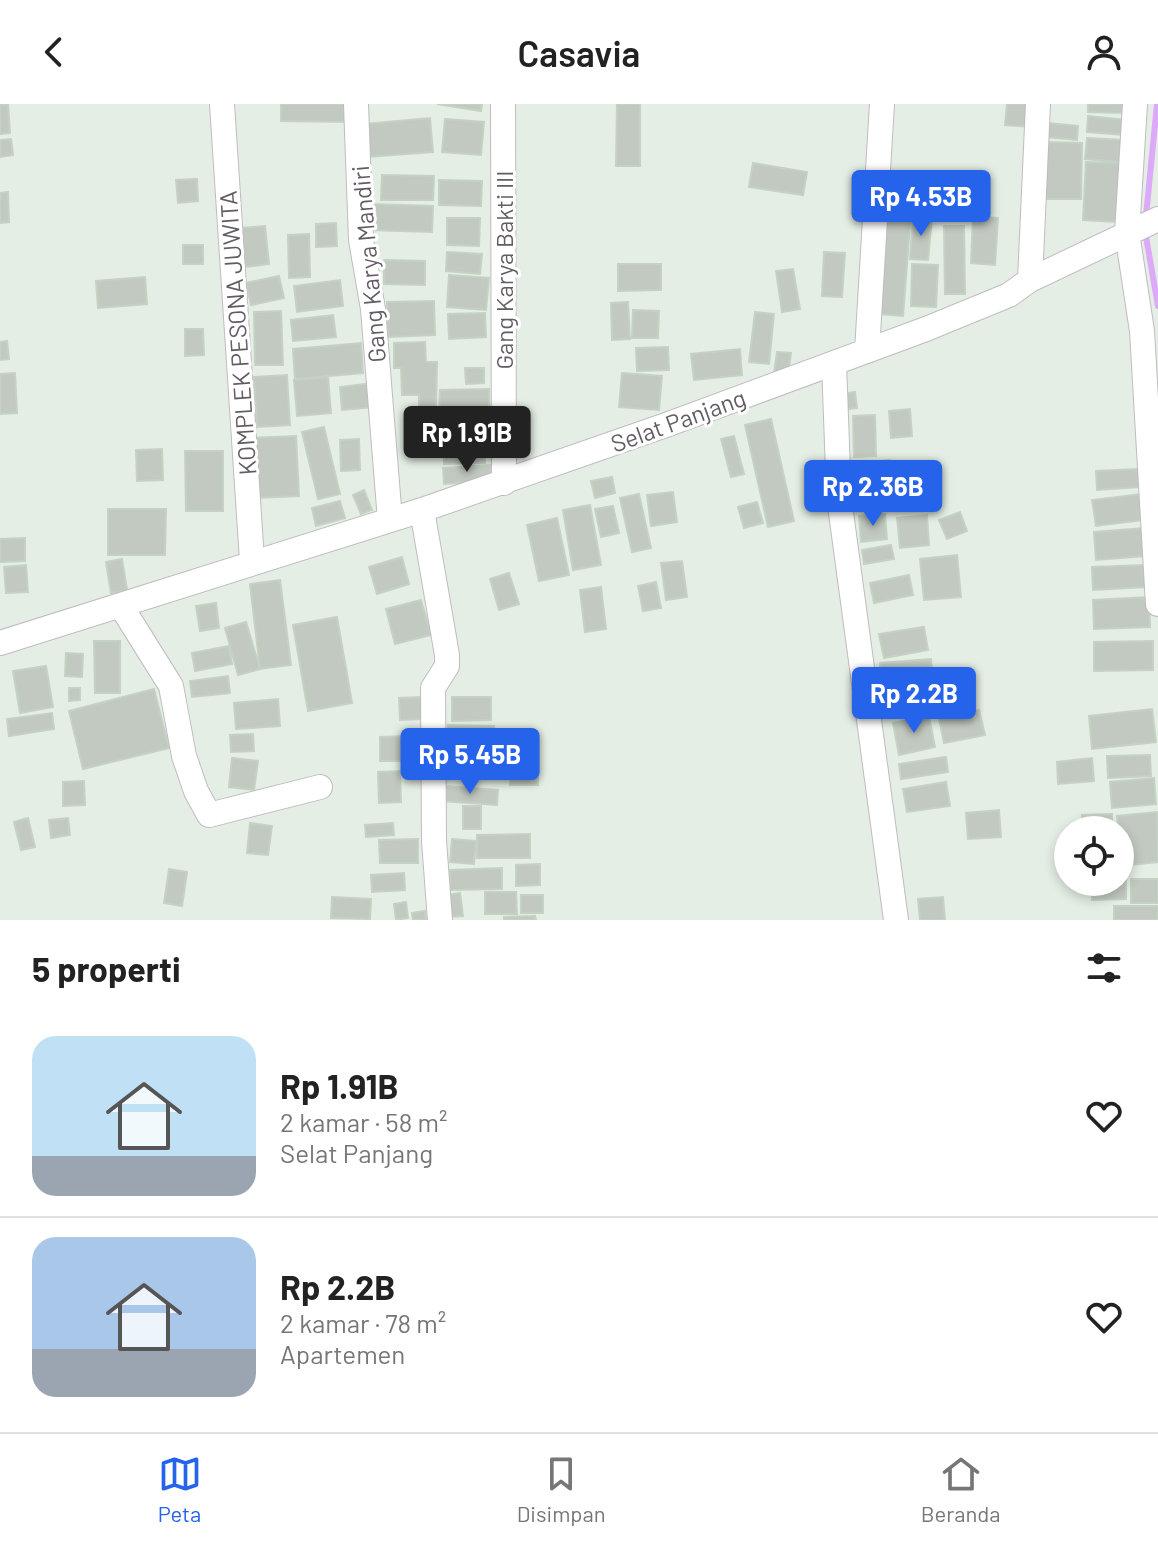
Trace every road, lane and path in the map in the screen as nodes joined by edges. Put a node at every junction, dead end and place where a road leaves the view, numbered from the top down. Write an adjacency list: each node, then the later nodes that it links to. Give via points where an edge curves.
1 (222, 104): 15 (street, KOMPLEK PESONA JUWITA)
2 (356, 104): 14 (street, Gang Karya Mandiri, via 361,240 373,309)
3 (503, 104): 12 (street, Gang Karya Bakti III)
4 (882, 104): 10 (street)
5 (1038, 104): 9 (street)
6 (1135, 104): 8 (street)
7 (1158, 219): 8 (street, Selat Panjang)
8 (1130, 232): 9 (street, Selat Panjang); 16 (street, via 1142,331)
9 (1030, 280): 10 (street, Selat Panjang, via 1009,295)
10 (867, 351): 11 (street, Selat Panjang)
11 (834, 363): 12 (street, Selat Panjang); 21 (street, via 839,498)
12 (504, 483): 13 (street, Selat Panjang)
13 (422, 510): 14 (street, Selat Panjang); 20 (street, via 447,655 447,666 433,688)
14 (390, 520): 15 (street, Selat Panjang)
15 (252, 561): 17 (street, Selat Panjang)
16 (1158, 604)
17 (121, 606): 18 (street, Selat Panjang); 19 (street, via 171,686 184,756 209,815)
18 (0, 643)
19 (320, 787)
20 (440, 920)
21 (896, 920)

